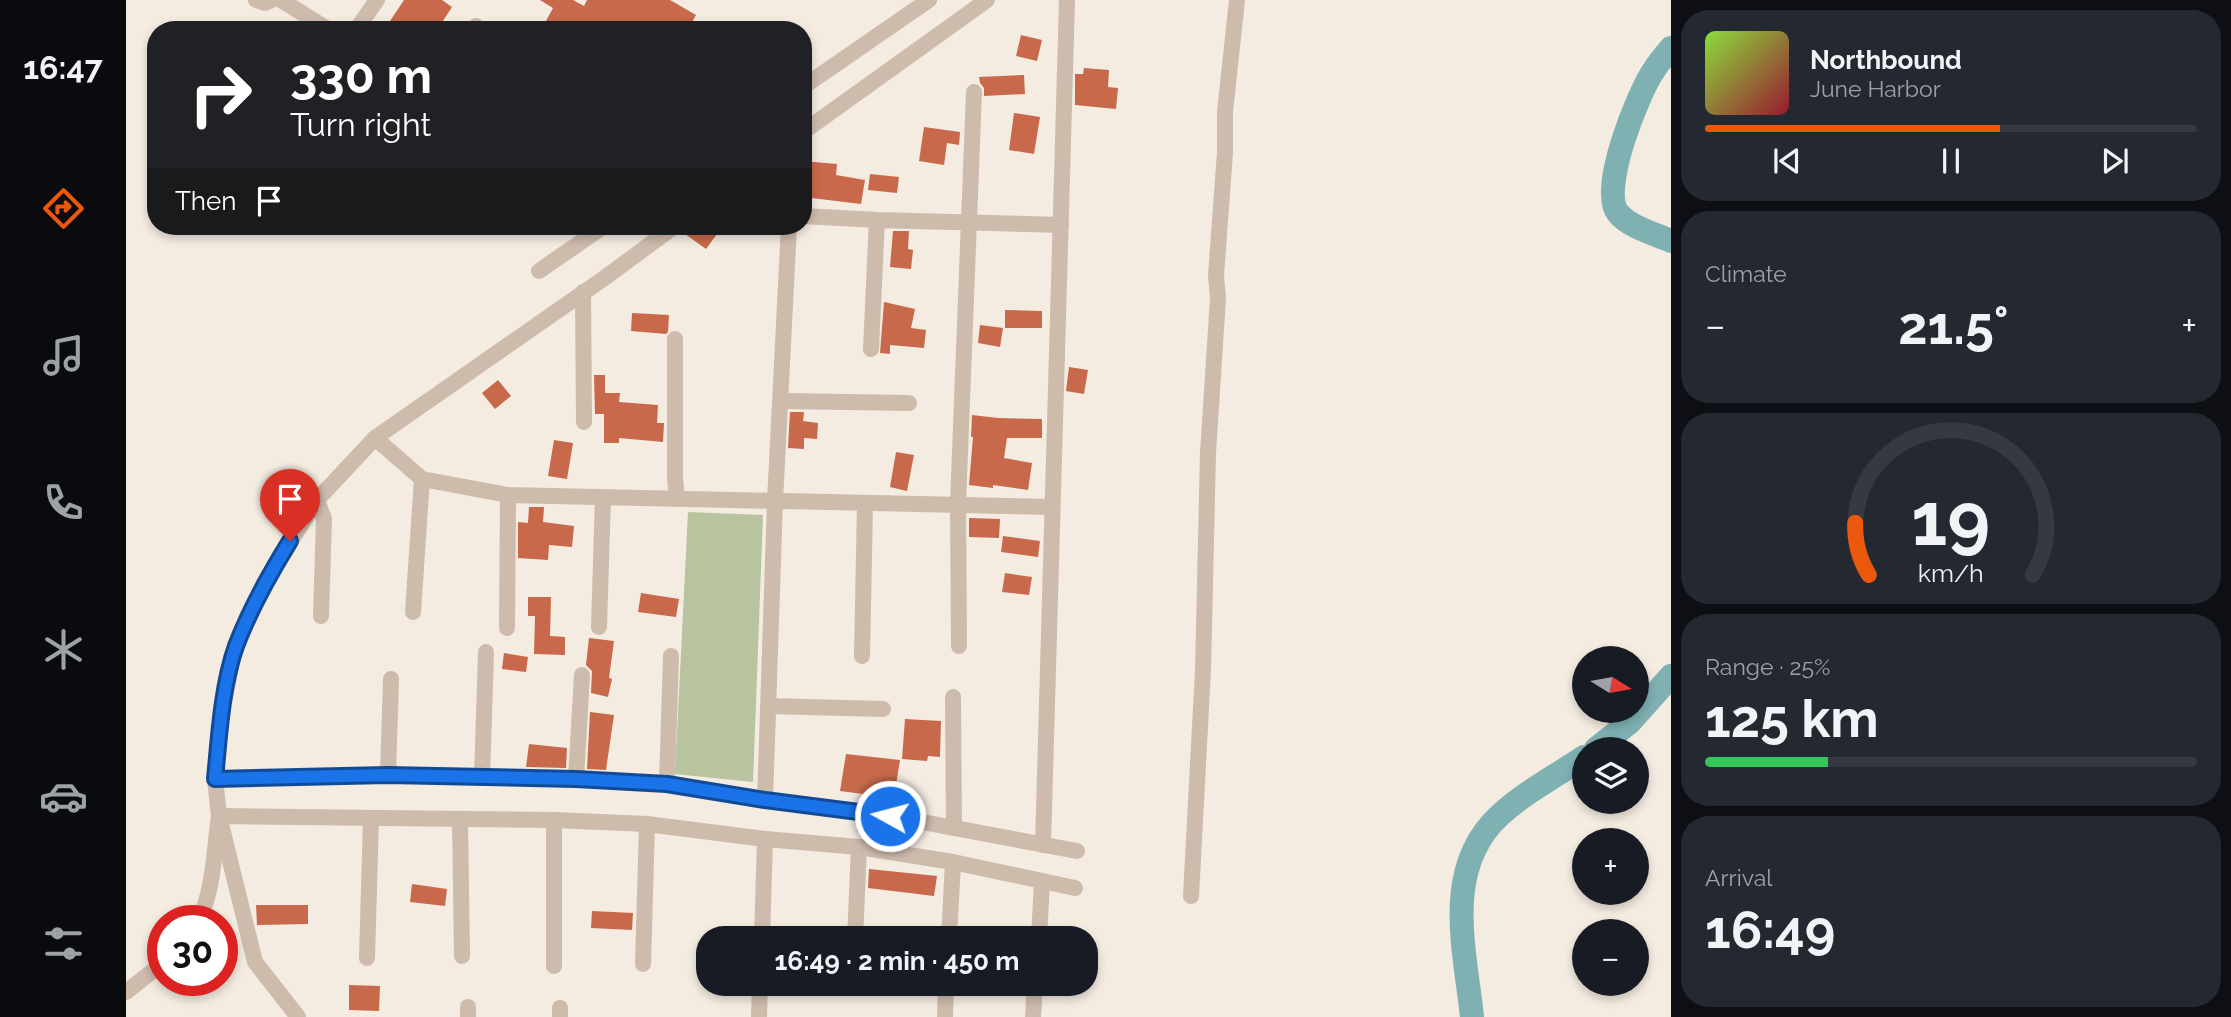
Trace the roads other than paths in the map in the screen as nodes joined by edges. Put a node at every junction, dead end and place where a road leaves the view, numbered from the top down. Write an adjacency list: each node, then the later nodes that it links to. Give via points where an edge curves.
1 (256, 0): 2 (street)
2 (272, 0)
3 (281, 0): 9 (street)
4 (377, 0): 10 (street)
5 (929, 0): 11 (street)
6 (987, 0): 13 (street)
7 (1067, 0): 17 (street)
8 (1237, 0): 70 (street, via 1216,276)
9 (315, 21)
10 (362, 21)
11 (812, 81)
12 (974, 92): 16 (street)
13 (812, 126)
14 (812, 216): 15 (street)
15 (877, 220): 16 (street); 24 (street)
16 (968, 223): 17 (street); 35 (street)
17 (1061, 225): 37 (street)
18 (591, 235): 21 (street)
19 (662, 235): 22 (street)
20 (789, 235): 25 (street)
21 (539, 271)
22 (583, 292): 27 (street); 28 (street)
23 (676, 339): 32 (street)
24 (871, 349)
25 (781, 401): 26 (street); 34 (street)
26 (909, 403)
27 (584, 422)
28 (375, 438): 29 (street); 33 (street)
29 (422, 479): 30 (street); 38 (street)
30 (508, 495): 31 (street); 40 (street)
31 (603, 497): 32 (street); 41 (street)
32 (677, 499): 34 (street)
33 (317, 500): 39 (street, via 324,519); 53 (street, via 264,583 235,648 221,716)
34 (775, 501): 36 (street); 49 (street)
35 (958, 504): 36 (street); 37 (street); 42 (street)
36 (865, 505): 45 (street)
37 (1051, 507): 64 (street)
38 (413, 612)
39 (321, 616)
40 (507, 628)
41 (599, 628)
42 (959, 646)
43 (486, 652): 52 (street)
44 (671, 656): 55 (street)
45 (862, 656)
46 (582, 675): 54 (street)
47 (391, 678): 51 (street)
48 (953, 696): 62 (street)
49 (768, 706): 50 (street); 56 (street)
50 (883, 709)
51 (388, 775): 52 (street); 53 (street)
52 (482, 778): 54 (street)
53 (215, 779): 57 (street)
54 (576, 779): 55 (street)
55 (667, 784): 56 (street)
56 (765, 800): 62 (street)
57 (219, 816): 58 (street); 71 (street); 85 (street, via 256,962)
58 (371, 818): 59 (street); 77 (street)
59 (460, 819): 60 (street); 76 (street)
60 (554, 820): 61 (street); 79 (street)
61 (647, 824): 63 (street); 78 (street)
62 (954, 828): 64 (street)
63 (765, 839): 65 (street); 72 (street)
64 (1044, 845): 66 (street)
65 (859, 847): 67 (street); 73 (street)
66 (1077, 851)
67 (953, 862): 68 (street); 74 (street)
68 (1042, 882): 69 (street); 75 (street)
69 (1075, 888)
70 (1191, 896)
71 (205, 905)
72 (762, 926)
73 (856, 926)
74 (949, 926)
75 (1039, 926)
76 (462, 956)
77 (367, 958)
78 (643, 964)
79 (554, 966)
80 (147, 976): 81 (street)
81 (126, 992)
82 (760, 996): 86 (street)
83 (945, 996): 87 (street)
84 (1034, 996): 88 (street)
85 (298, 1017)
86 (759, 1017)
87 (944, 1017)
88 (1033, 1017)

